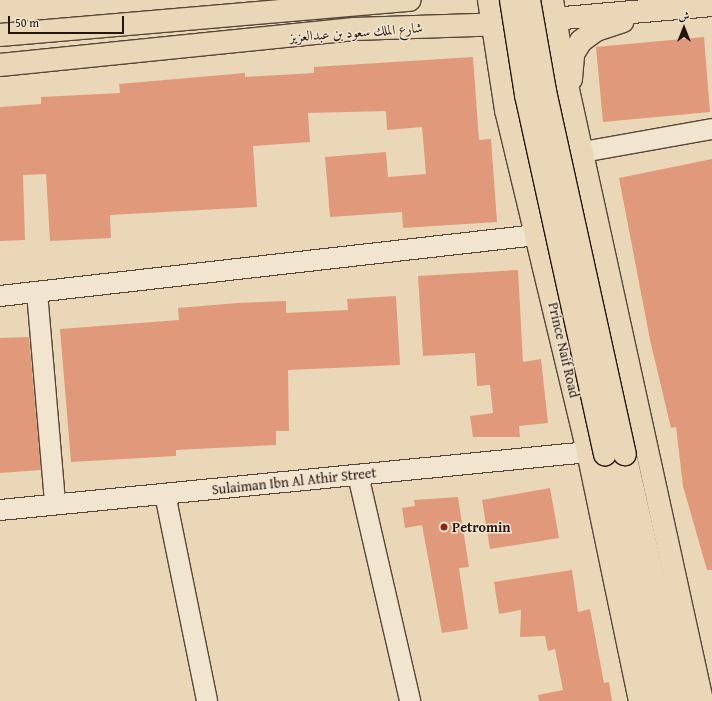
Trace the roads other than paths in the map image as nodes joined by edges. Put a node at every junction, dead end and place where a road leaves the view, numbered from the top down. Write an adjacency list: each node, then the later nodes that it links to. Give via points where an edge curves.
1 (407, 0): 10 (main road, شارع الملك سعود بن عبدالعزيز)
2 (489, 0): 8 (main road, Prince Naif Road)
3 (511, 0): 19 (main road, bridge, via 526,95)
4 (529, 0): 19 (main road, bridge)
5 (712, 5): 7 (main road, شارع الملك سعود بن عبدالعزيز)
6 (554, 10): 7 (main road, شارع الملك سعود بن عبدالعزيز); 8 (main road, شارع الملك سعود بن عبدالعزيز); 12 (main road)
7 (652, 10): 12 (main road, via 596,30 581,41 573,54)
8 (491, 25): 9 (main road, شارع الملك سعود بن عبدالعزيز); 13 (main road, Prince Naif Road)
9 (354, 29): 11 (main road, شارع الملك سعود بن عبدالعزيز); 13 (main road, via 468,36 479,45)
10 (0, 35)
11 (0, 65)
12 (570, 94): 15 (main road)
13 (506, 110): 16 (main road, Prince Naif Road)
14 (712, 129): 15 (street)
15 (583, 152): 29 (main road)
16 (536, 235): 17 (street); 19 (main road, Prince Naif Road)
17 (37, 292): 18 (street); 22 (street)
18 (0, 296)
19 (606, 453): 20 (street, Sulaiman Ibn Al Athir Street); 26 (main road, Prince Naif Road); 27 (main road); 28 (main road)
20 (358, 475): 21 (street, Sulaiman Ibn Al Athir Street); 25 (street)
21 (165, 494): 22 (street, Sulaiman Ibn Al Athir Street); 24 (street)
22 (55, 504): 23 (street, Sulaiman Ibn Al Athir Street)
23 (0, 510)
24 (207, 701)
25 (410, 701)
26 (640, 701)
27 (660, 701)
28 (681, 701)
29 (702, 701)

